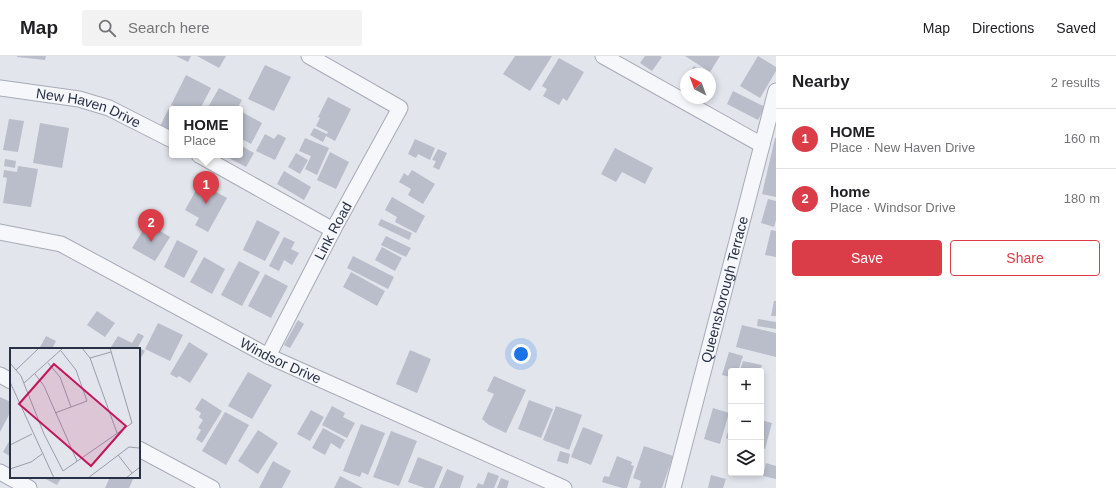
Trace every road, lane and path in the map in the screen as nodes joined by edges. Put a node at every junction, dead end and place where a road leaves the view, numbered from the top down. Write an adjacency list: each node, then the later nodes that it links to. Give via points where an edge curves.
1 (309, 56): 8 (street, Link Road, via 400,108)
2 (603, 56): 6 (street)
3 (0, 88): 5 (street, New Haven Drive, via 79,99 109,108)
4 (776, 91): 6 (street, Queensborough Terrace)
5 (169, 138)
6 (762, 145): 20 (street, Queensborough Terrace)
7 (204, 158): 8 (street)
8 (333, 230): 10 (street, Link Road)
9 (0, 232): 10 (street, Windsor Drive, via 61,244)
10 (268, 356): 19 (street, Windsor Drive)
11 (0, 376): 12 (street)
12 (10, 381)
13 (140, 450): 18 (street)
14 (0, 472): 15 (street)
15 (10, 478)
16 (11, 478): 17 (street)
17 (29, 488)
18 (212, 488)
19 (564, 488)
20 (673, 488)

